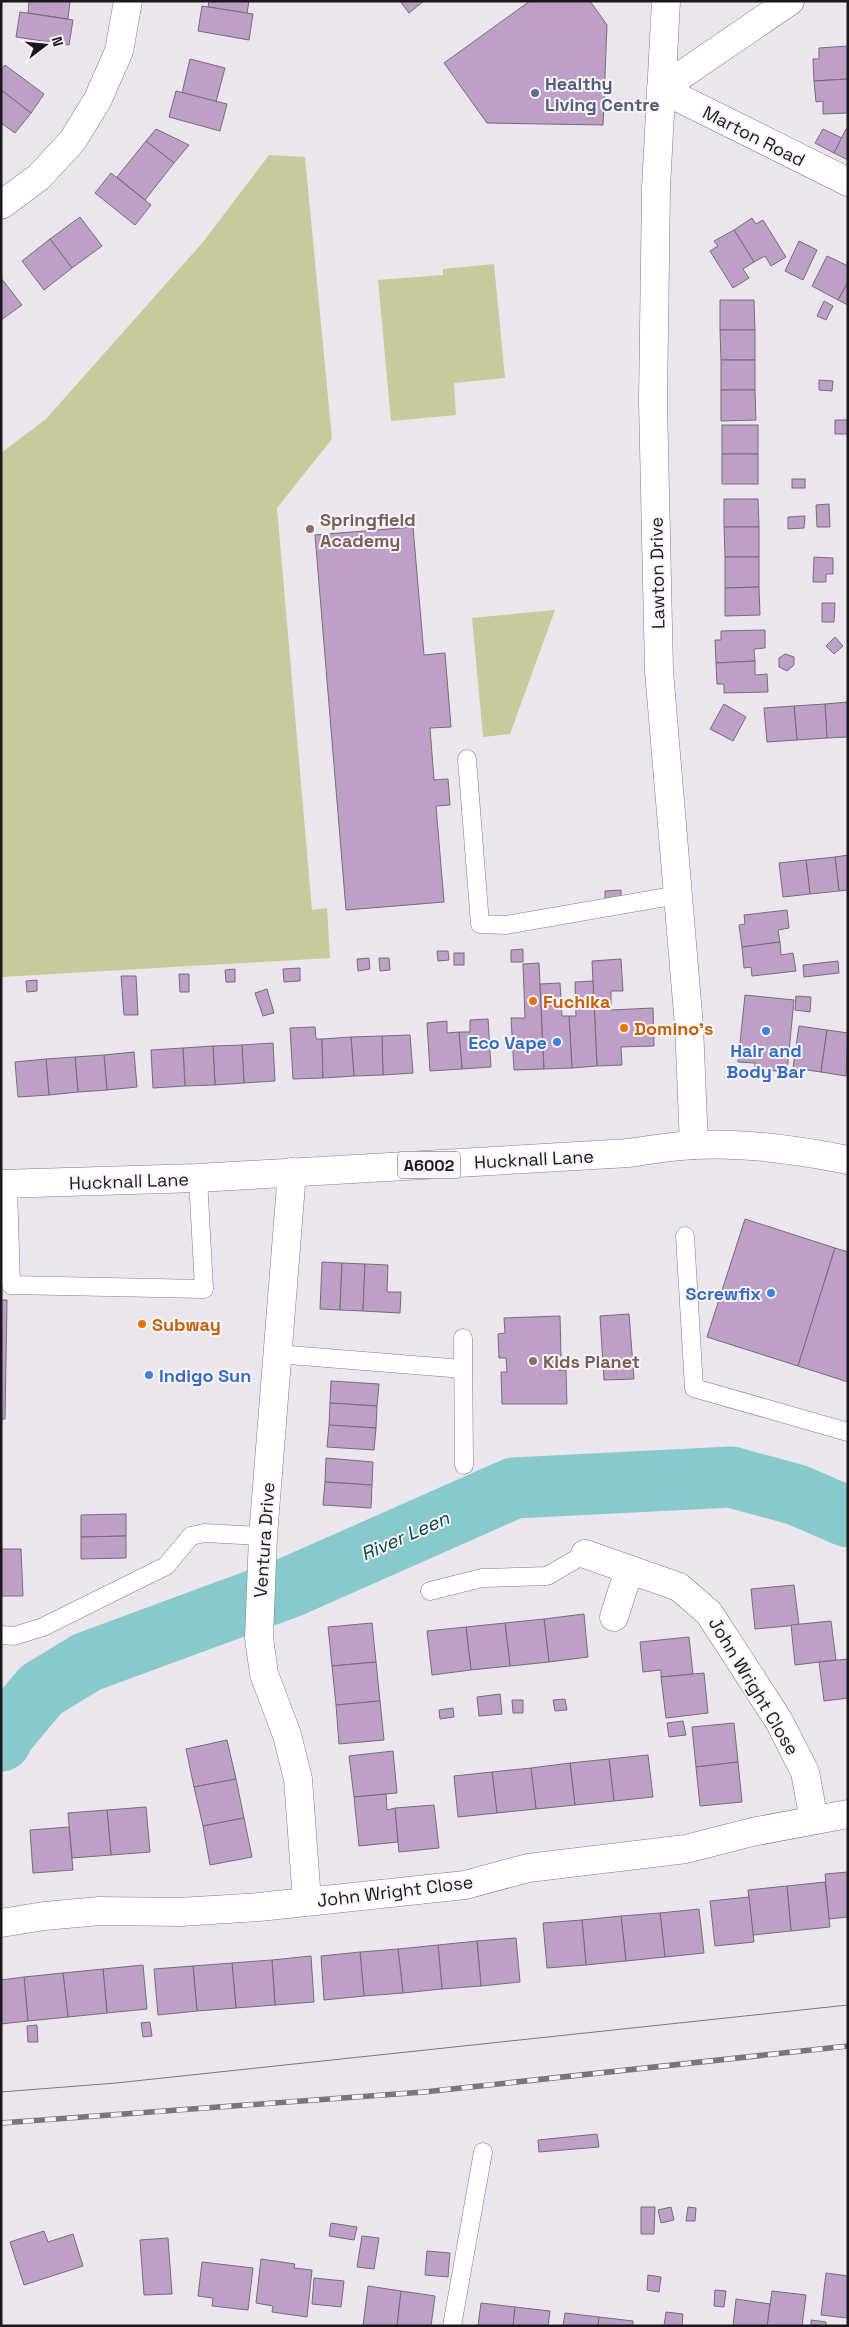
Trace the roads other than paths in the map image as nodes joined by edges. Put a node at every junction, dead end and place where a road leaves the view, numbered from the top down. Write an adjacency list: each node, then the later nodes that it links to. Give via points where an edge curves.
1 (128, 1): 6 (street, via 119,51 98,99 73,140 38,177)
2 (666, 1): 4 (street, Lawton Drive)
3 (790, 1): 4 (street)
4 (661, 89): 5 (street, Marton Road); 8 (street, Lawton Drive, via 656,188 654,461 659,671)
5 (848, 182)
6 (1, 205)
7 (467, 759): 8 (lane, via 480,924 506,925)
8 (678, 895): 9 (street, Lawton Drive, via 689,1026)
9 (694, 1145): 10 (street, Hucknall Lane / A6002, via 747,1146); 11 (street, Hucknall Lane / A6002, via 629,1153)
10 (848, 1160)
11 (292, 1172): 12 (street, Hucknall Lane / A6002); 16 (street, Ventura Drive)
12 (198, 1178): 13 (street, Hucknall Lane / A6002); 13 (lane, via 204,1289 11,1285)
13 (4, 1186)
14 (685, 1236): 18 (lane, via 694,1388)
15 (463, 1338): 17 (lane)
16 (277, 1354): 17 (lane); 20 (street, Ventura Drive)
17 (463, 1369): 19 (lane)
18 (848, 1432)
19 (464, 1465)
20 (262, 1544): 25 (lane, via 204,1533 192,1536 166,1566 43,1627 14,1636); 28 (street, Ventura Drive, via 259,1638 264,1674 287,1734 298,1779)
21 (585, 1554): 22 (street, John Wright Close); 23 (lane, via 547,1576 482,1578)
22 (629, 1570): 24 (street); 27 (street, John Wright Close, via 679,1587 709,1613 779,1721 805,1772)
23 (430, 1591)
24 (614, 1618)
25 (1, 1635)
26 (848, 1814): 27 (street, John Wright Close)
27 (814, 1820): 28 (street, John Wright Close, via 686,1849 528,1868 465,1885)
28 (307, 1901): 29 (street, John Wright Close, via 180,1912 91,1912)
29 (1, 1923)
30 (483, 2152): 31 (lane)
31 (452, 2326)

